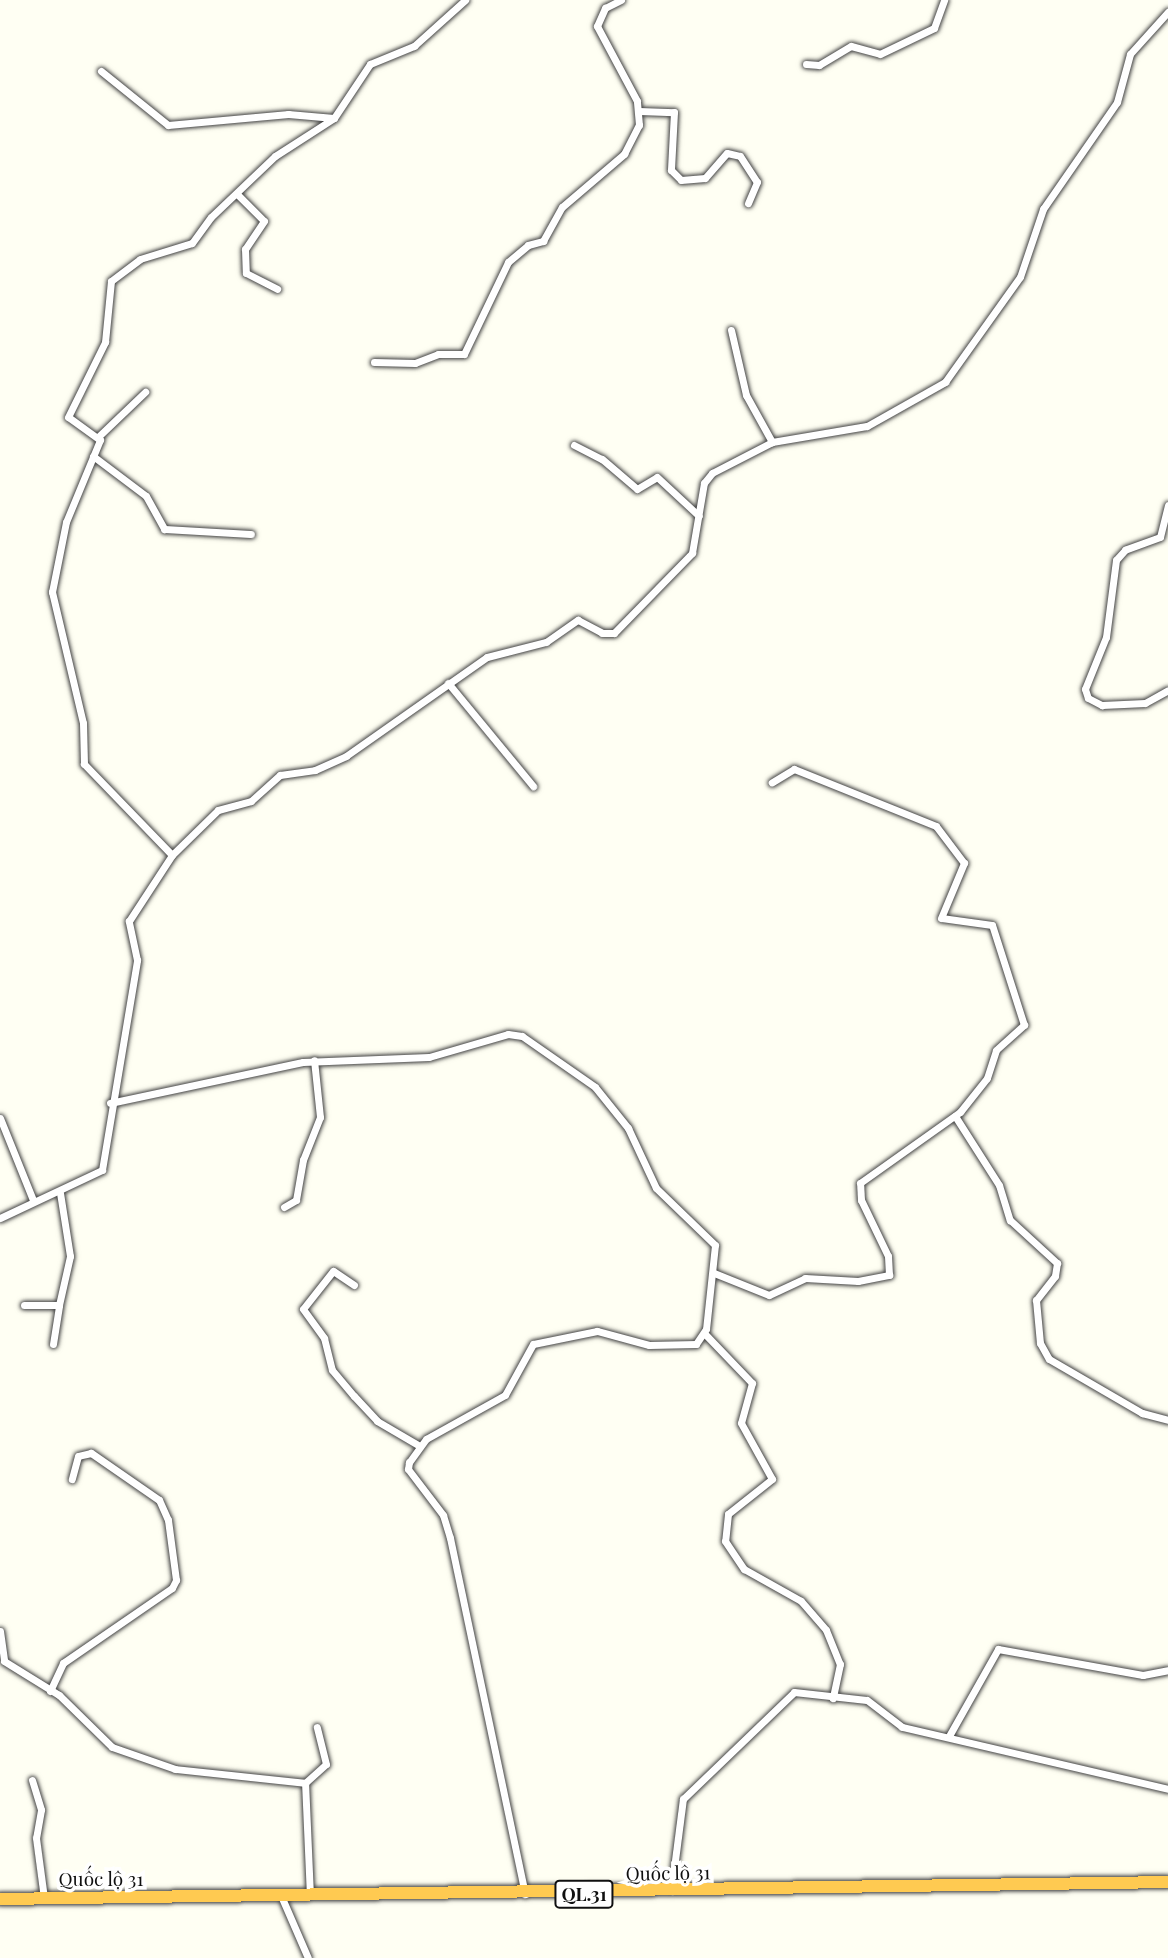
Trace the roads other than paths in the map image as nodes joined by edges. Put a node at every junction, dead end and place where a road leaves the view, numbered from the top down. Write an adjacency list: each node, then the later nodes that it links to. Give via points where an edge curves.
1 (465, 0): 8 (street, via 414,46 370,64)
2 (621, 0): 7 (street, via 605,8 597,26)
3 (944, 0): 5 (street, via 934,28 880,54 851,46 819,65)
4 (1168, 12): 16 (street, via 1130,54 1107,121 1052,194 1020,277 954,373 925,396 867,426)
5 (806, 64)
6 (101, 71): 8 (street, via 168,125 288,114)
7 (639, 111): 10 (street, via 674,112 671,170 681,180 705,178 727,153 740,156 757,182); 13 (street, via 637,135 617,164 562,207 543,241 528,245 509,262 464,354 438,354 415,363)
8 (334, 118): 9 (street, via 279,153)
9 (237, 194): 11 (street, via 264,221 244,252 246,273); 15 (street, via 211,217 192,243 140,259 111,281 105,342 68,417)
10 (748, 202)
11 (277, 289)
12 (730, 330): 16 (street, via 747,395)
13 (374, 362)
14 (145, 392): 15 (street)
15 (99, 436): 18 (street)
16 (772, 442): 20 (street, via 712,473 704,483)
17 (574, 445): 20 (street, via 602,459 637,489 657,477)
18 (93, 456): 21 (street, via 142,491 164,529); 26 (street, via 70,509 52,579 83,723 83,762)
19 (1168, 505): 23 (street, via 1160,537 1125,550 1116,559 1106,637 1085,689 1088,698 1102,705 1145,703)
20 (699, 516): 22 (street, via 692,553 614,632 602,634 578,620 545,642 486,657)
21 (251, 534)
22 (448, 683): 25 (street); 26 (street, via 346,757 315,770 279,775 251,801 218,810)
23 (1168, 690)
24 (772, 782): 29 (street, via 794,769 869,803 922,818 964,859 941,918 992,925 1024,1022 996,1049 987,1079)
25 (533, 786)
26 (172, 855): 28 (street, via 130,916 137,960)
27 (314, 1060): 28 (street); 33 (street, via 320,1117 303,1160 296,1200); 35 (street, via 429,1057 508,1034 528,1038 571,1066 615,1112 656,1188 715,1245)
28 (110, 1103): 31 (street, via 102,1170)
29 (955, 1116): 35 (street, via 860,1183 861,1200 879,1227 891,1266 884,1278 805,1278 769,1295); 41 (street, via 999,1185 1010,1220 1057,1263 1055,1276 1036,1300 1040,1343 1049,1359 1142,1413)
30 (0, 1118): 32 (street)
31 (60, 1193): 32 (street); 38 (street, via 69,1256)
32 (33, 1200): 34 (street)
33 (284, 1207)
34 (0, 1218)
35 (713, 1273): 39 (street, via 706,1289)
36 (354, 1285): 42 (street, via 333,1270 303,1309 324,1338 332,1370 377,1421)
37 (23, 1305): 38 (street)
38 (59, 1305): 40 (street)
39 (705, 1334): 42 (street, via 688,1347 649,1345 597,1331 533,1344 505,1395); 47 (street, via 752,1383 741,1423 772,1479 728,1514 725,1541 744,1569 801,1601 826,1630 840,1664)
40 (53, 1344)
41 (1168, 1420)
42 (418, 1445): 55 (street, via 408,1469 439,1507 448,1531)
43 (72, 1479): 46 (street, via 78,1456 91,1453 159,1500 168,1520 176,1580 63,1663)
44 (0, 1632): 46 (street, via 4,1661)
45 (1168, 1670): 49 (street, via 1143,1675 998,1649)
46 (50, 1690): 51 (street, via 98,1737 134,1757 244,1780)
47 (834, 1698): 49 (street, via 874,1702 902,1727); 54 (street, via 791,1693 683,1799)
48 (317, 1727): 51 (street, via 326,1764)
49 (949, 1736): 52 (street)
50 (32, 1780): 57 (street, via 41,1810 36,1838)
51 (305, 1783): 56 (street)
52 (1167, 1787)
53 (1168, 1882): 54 (highway, Quốc lộ 31 / QL.31)
54 (671, 1893): 55 (highway, Quốc lộ 31 / QL.31)
55 (525, 1895): 56 (highway, Quốc lộ 31 / QL.31)
56 (310, 1896): 58 (highway, Quốc lộ 31 / QL.31)
57 (44, 1898): 58 (highway, Quốc lộ 31 / QL.31); 59 (highway, Quốc lộ 31 / QL.31)
58 (282, 1898): 60 (street)
59 (0, 1899)
60 (308, 1958)

